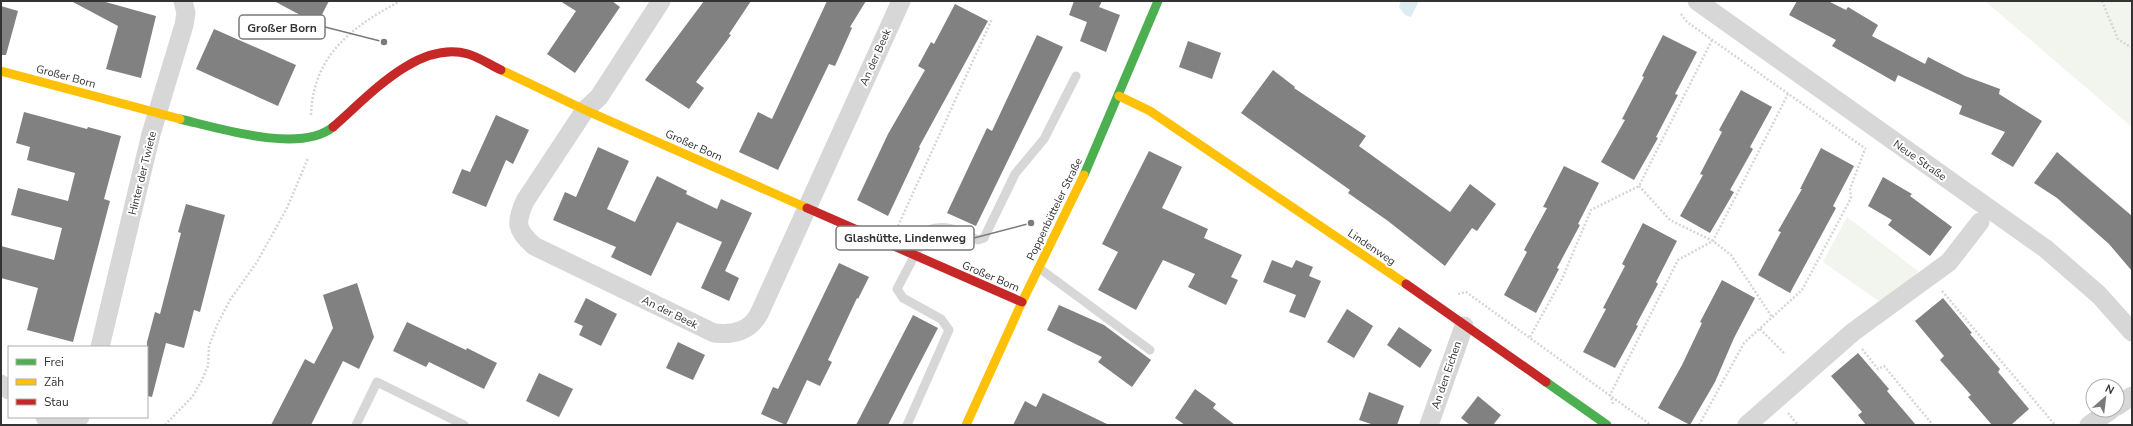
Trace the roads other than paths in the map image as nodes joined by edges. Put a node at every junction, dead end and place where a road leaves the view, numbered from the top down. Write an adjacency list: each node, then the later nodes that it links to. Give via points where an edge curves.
1 (183, 1): 10 (street, Hinter der Twiete, via 186,13 184,25)
2 (661, 1): 9 (street, An der Beek, via 599,97)
3 (901, 1): 11 (street, An der Beek)
4 (1158, 1): 8 (street, Poppenbütteler Straße)
5 (1697, 1): 12 (street, Neue Straße, via 1893,140)
6 (1, 71): 10 (street, Großer Born)
7 (1076, 76): 13 (lane, via 1044,139 1015,174 984,238 978,240 939,226 928,230)
8 (1119, 96): 14 (street, Poppenbütteler Straße); 16 (street, Lindenweg, via 1150,111)
9 (585, 110): 10 (street, Großer Born, via 479,58 444,51 417,59 399,71 331,130 311,136 290,139 258,137); 11 (street, Großer Born); 11 (street, An der Beek, via 525,201 518,216 520,231 534,246 714,334 743,331 751,326)
10 (157, 114): 18 (street, Hinter der Twiete)
11 (808, 208): 13 (street, Großer Born)
12 (1985, 216): 17 (street, Neue Straße, via 2046,249 2099,295); 29 (street, via 1950,262 1850,335)
13 (914, 255): 15 (street, Großer Born); 26 (lane, via 897,289 903,298 941,319 949,330)
14 (1039, 268): 15 (street, Poppenbütteler Straße); 19 (lane)
15 (1022, 302): 27 (street, Poppenbütteler Straße)
16 (1464, 326): 22 (street, Lindenweg); 28 (street, An den Eichen)
17 (2132, 332)
18 (100, 346)
19 (1150, 350)
20 (47, 418): 23 (street)
21 (2100, 418): 30 (street)
22 (1603, 422)
23 (58, 425)
24 (356, 425): 25 (lane, via 377,382)
25 (464, 425)
26 (907, 425)
27 (966, 425)
28 (1429, 425)
29 (1747, 425)
30 (2089, 425)

